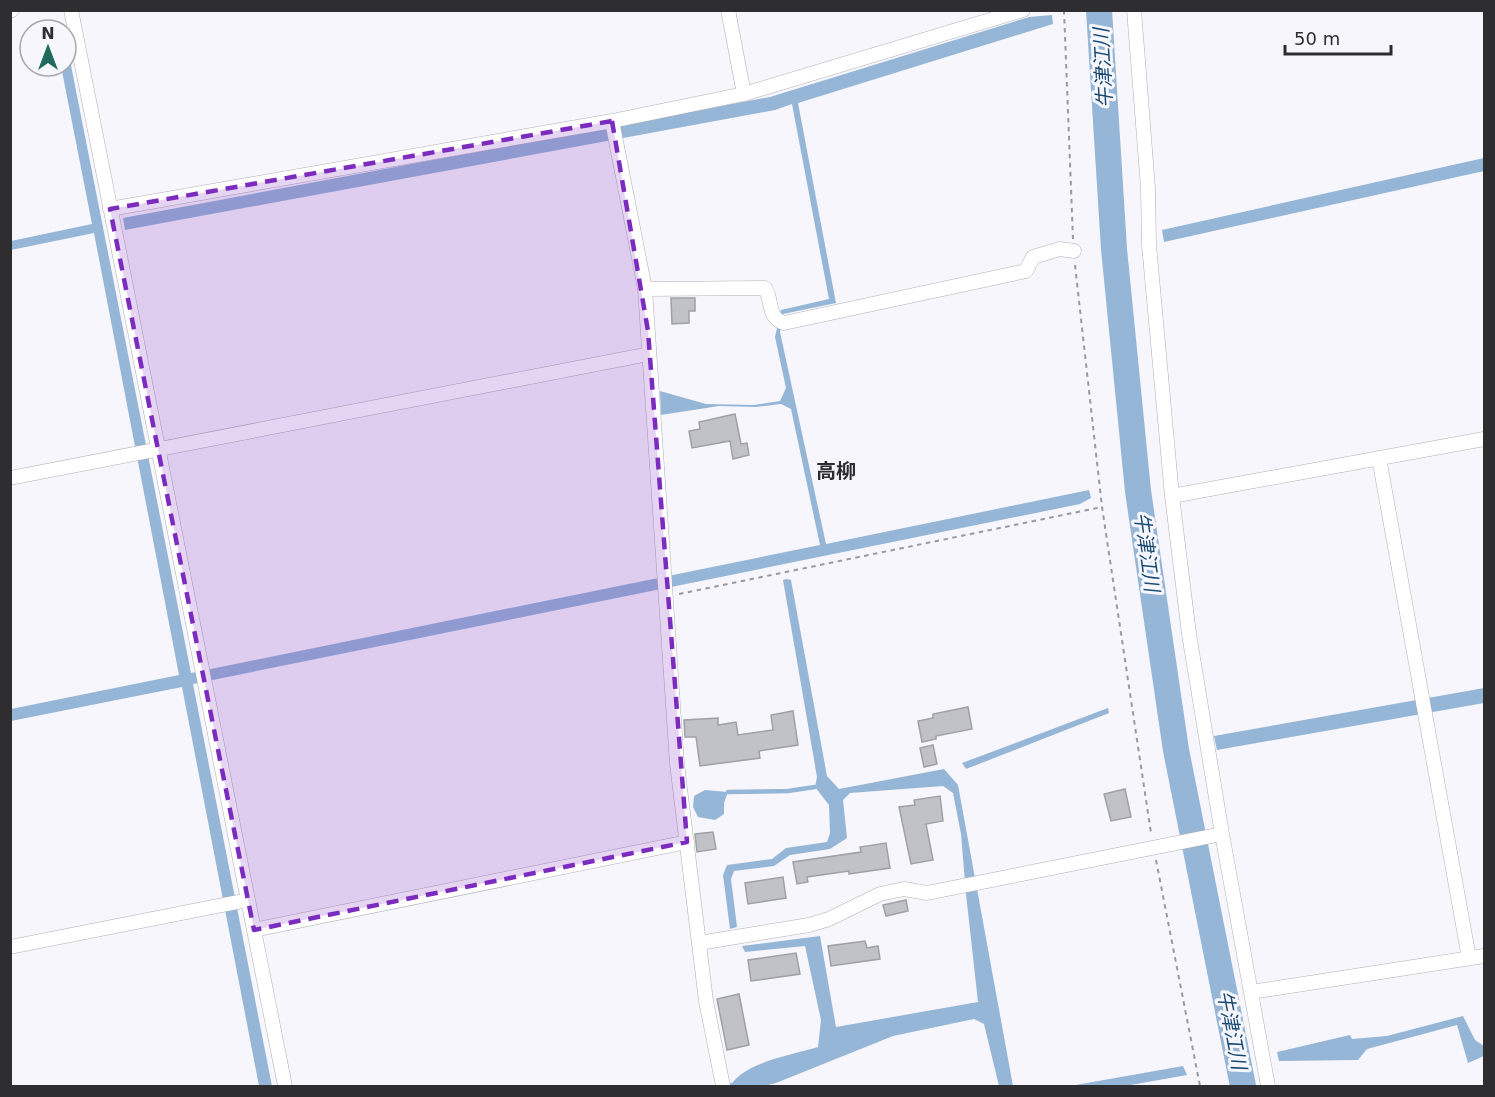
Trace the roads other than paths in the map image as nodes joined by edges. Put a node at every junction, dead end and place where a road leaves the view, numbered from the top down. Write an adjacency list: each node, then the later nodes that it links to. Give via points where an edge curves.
1 (71, 10): 7 (street)
2 (728, 10): 5 (street)
3 (1023, 10): 5 (street)
4 (1134, 10): 15 (street, via 1149,245)
5 (744, 94): 6 (street)
6 (612, 121): 7 (street); 9 (street)
7 (110, 209): 12 (street)
8 (1074, 251): 9 (street, via 1060,249 1033,257 1026,271 780,322 774,317 765,288)
9 (645, 290): 10 (street)
10 (649, 354): 12 (street); 17 (street, via 677,764)
11 (1485, 439): 13 (street)
12 (158, 448): 14 (street); 18 (street)
13 (1379, 458): 15 (street); 23 (street)
14 (10, 478)
15 (1172, 496): 16 (street, via 1189,634)
16 (1222, 834): 20 (street, via 927,893 904,889 880,894 830,919); 24 (street)
17 (687, 842): 19 (street); 20 (street)
18 (248, 900): 19 (street); 21 (street)
19 (254, 930): 26 (street)
20 (699, 943): 25 (street)
21 (10, 947)
22 (1485, 956): 23 (street)
23 (1469, 958): 24 (street)
24 (1251, 992): 27 (street)
25 (722, 1083)
26 (285, 1086)
27 (1269, 1086)

